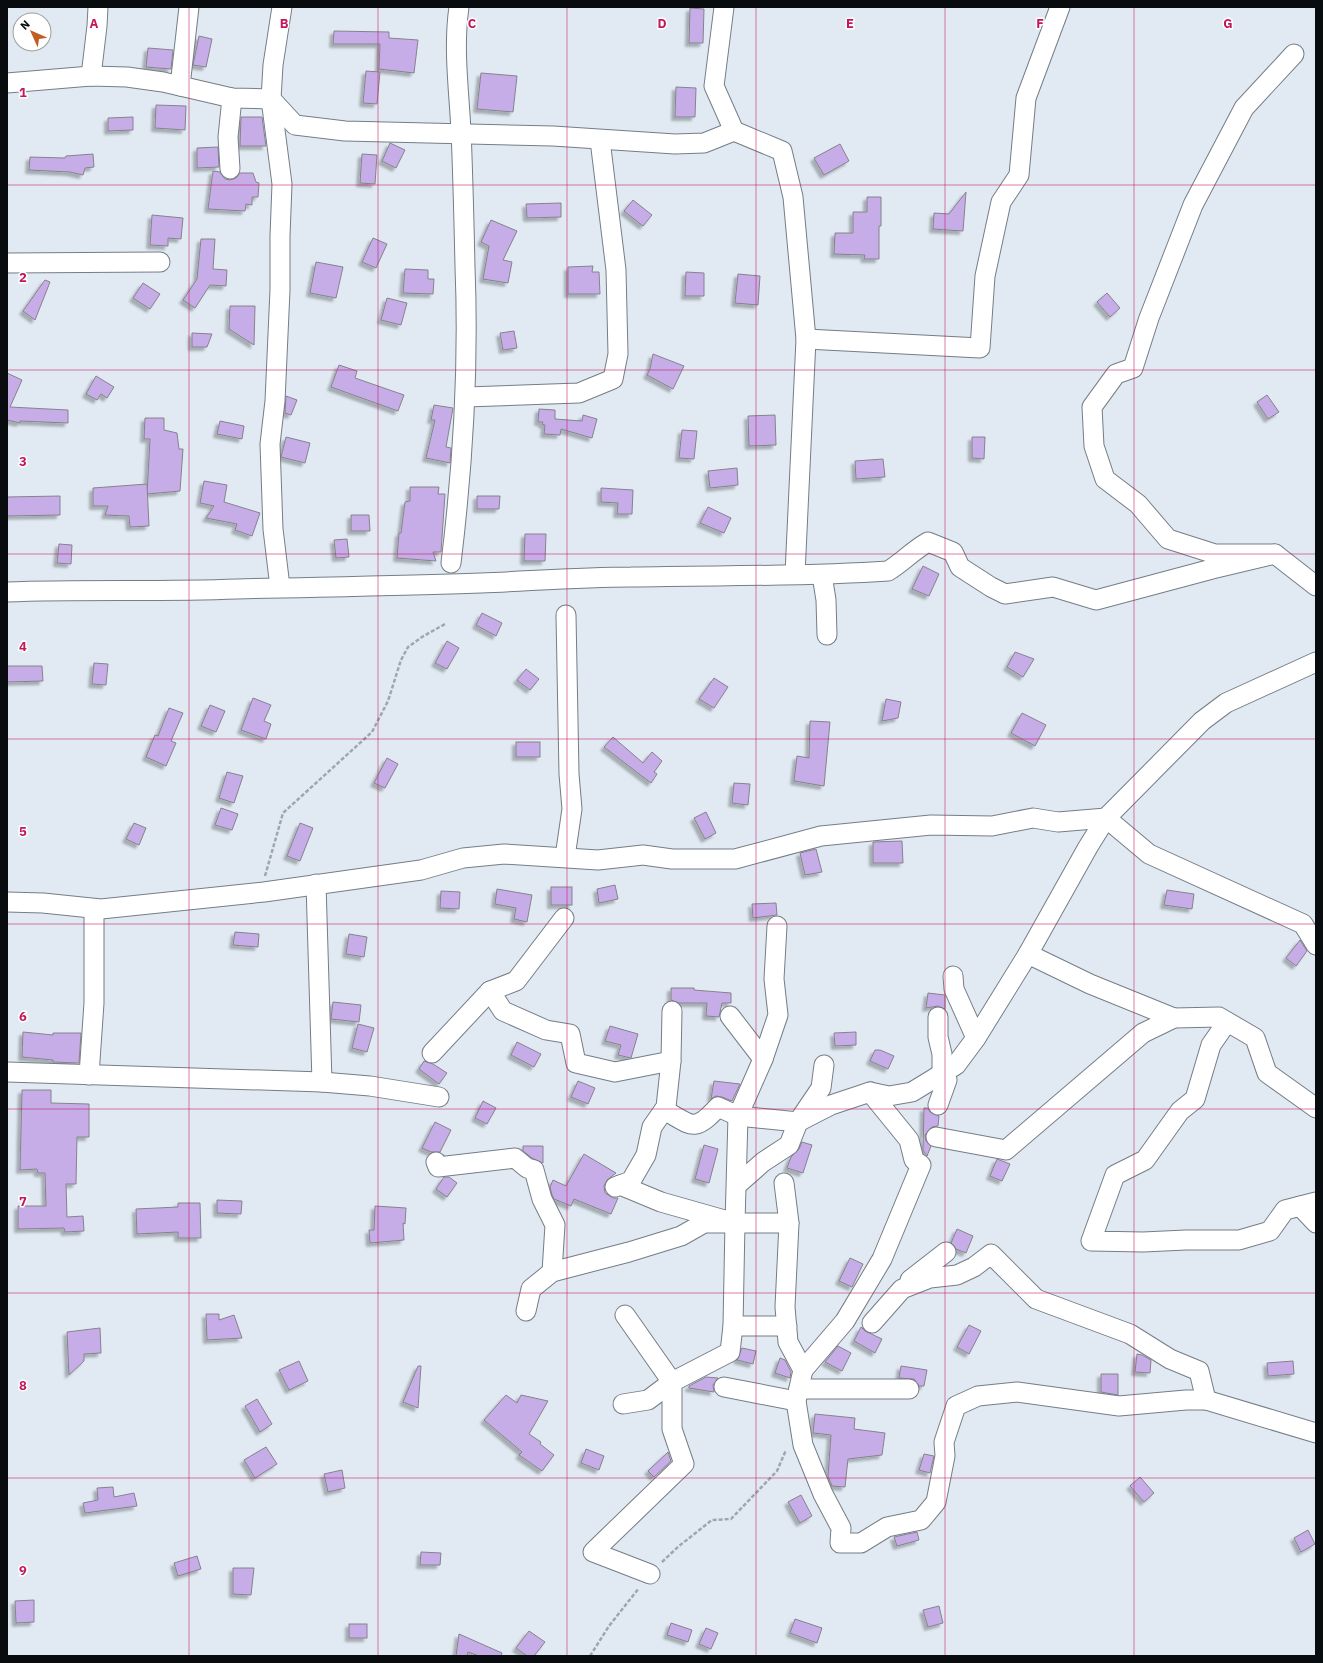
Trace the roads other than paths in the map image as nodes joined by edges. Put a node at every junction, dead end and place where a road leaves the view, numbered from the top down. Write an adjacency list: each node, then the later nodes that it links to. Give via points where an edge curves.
1 (98, 7): 8 (street)
2 (189, 7): 10 (street)
3 (282, 7): 12 (street)
4 (459, 7): 14 (street, via 457,66)
5 (724, 7): 13 (street, via 714,86)
6 (1060, 7): 19 (street, via 1026,98 1019,175 1001,202 985,276 980,348)
7 (1294, 54): 21 (street, via 1244,108 1193,205 1133,368 1116,374 1092,407 1094,446 1105,480 1138,504 1168,539 1215,554)
8 (91, 76): 9 (street); 10 (street, via 127,77)
9 (7, 83)
10 (180, 86): 11 (street)
11 (232, 98): 12 (street); 16 (street, via 228,137)
12 (270, 98): 14 (street, via 295,125 345,131); 26 (street, via 282,184 275,401 270,444 273,529)
13 (734, 131): 15 (street, via 704,143); 19 (street, via 782,151 793,197)
14 (461, 133): 15 (street); 20 (street, via 466,269)
15 (600, 140): 20 (street, via 616,270 618,354 613,380 579,393)
16 (230, 169)
17 (160, 262): 18 (street)
18 (7, 263)
19 (806, 339): 23 (street)
20 (466, 397): 22 (street)
21 (1275, 554): 24 (street, via 1096,600 1052,587 1006,594 960,566 953,552 928,542 913,550 888,571); 25 (street)
22 (451, 563)
23 (795, 574): 24 (street); 26 (street, via 744,577 631,576 484,583)
24 (822, 575): 29 (street)
25 (1316, 586)
26 (280, 587): 27 (street)
27 (7, 592)
28 (566, 615): 32 (street, via 572,809)
29 (827, 635)
30 (1316, 662): 31 (street, via 1238,697 1216,710)
31 (1106, 818): 32 (street, via 1058,822 1033,818 992,826 931,825 820,836 735,859 672,859 643,855 598,860); 38 (street, via 1149,854 1302,924); 39 (street)
32 (565, 857): 33 (street, via 504,854 463,858 421,870)
33 (316, 884): 35 (street, via 264,892); 55 (street)
34 (7, 902): 35 (street)
35 (94, 909): 54 (street, via 94,1003)
36 (564, 918): 41 (street, via 516,981)
37 (777, 926): 49 (street, via 774,979 778,1015)
38 (1316, 945)
39 (1028, 954): 45 (street, via 1090,984); 47 (street)
40 (953, 976): 47 (street, via 954,989)
41 (490, 991): 48 (street); 50 (street, via 504,1011 546,1030 570,1034 576,1063 615,1072)
42 (672, 1011): 50 (street)
43 (730, 1016): 49 (street)
44 (938, 1017): 53 (street)
45 (1174, 1018): 46 (street, via 1219,1017); 63 (street, via 1143,1033 1006,1150)
46 (1228, 1022): 59 (street, via 1255,1038 1267,1073); 67 (street, via 1211,1045 1195,1099 1180,1112 1145,1160 1116,1175 1091,1241 1239,1240 1270,1230 1285,1210)
47 (976, 1038): 53 (street, via 956,1065)
48 (432, 1053)
49 (763, 1059): 61 (street)
50 (671, 1061): 60 (street)
51 (824, 1065): 62 (street, via 821,1088)
52 (7, 1072): 54 (street)
53 (942, 1073): 56 (street, via 912,1092 888,1096); 58 (street, via 947,1080)
54 (89, 1075): 55 (street)
55 (322, 1082): 57 (street)
56 (870, 1092): 62 (street, via 831,1105); 79 (street, via 909,1140 914,1160 921,1165 882,1258 845,1320)
57 (439, 1096)
58 (938, 1105)
59 (1316, 1108)
60 (664, 1110): 61 (street, via 688,1125 703,1122 718,1107); 68 (street, via 652,1127 646,1155 631,1181 618,1186 661,1202)
61 (738, 1116): 62 (street); 66 (street)
62 (798, 1122): 66 (street, via 789,1145 763,1162)
63 (936, 1136)
64 (436, 1162): 72 (street, via 438,1167 514,1158 534,1170 542,1199 555,1225)
65 (784, 1183): 69 (street)
66 (737, 1185): 68 (street)
67 (1308, 1204): 70 (street)
68 (735, 1223): 69 (street); 72 (street, via 704,1223 681,1236); 77 (street)
69 (789, 1223): 78 (street, via 785,1307)
70 (1316, 1223)
71 (946, 1252): 73 (street)
72 (552, 1272): 74 (street, via 531,1289)
73 (902, 1289): 76 (street); 84 (street, via 930,1278 957,1276 991,1254 1036,1299 1130,1334 1170,1359 1199,1371)
74 (526, 1311)
75 (625, 1315): 80 (street)
76 (872, 1323)
77 (734, 1326): 78 (street); 80 (street, via 730,1352)
78 (787, 1326): 79 (street, via 788,1342)
79 (803, 1370): 83 (street)
80 (672, 1382): 85 (street, via 648,1400); 87 (street, via 672,1429 684,1464 593,1552)
81 (724, 1387): 83 (street)
82 (909, 1389): 83 (street)
83 (797, 1395): 84 (street, via 803,1445 823,1494 841,1528 840,1543 861,1543 887,1527 921,1520 936,1502 946,1456 944,1442 956,1406 978,1396 1017,1392 1119,1406)
84 (1206, 1400): 86 (street)
85 (623, 1404)
86 (1316, 1433)
87 (650, 1574)

